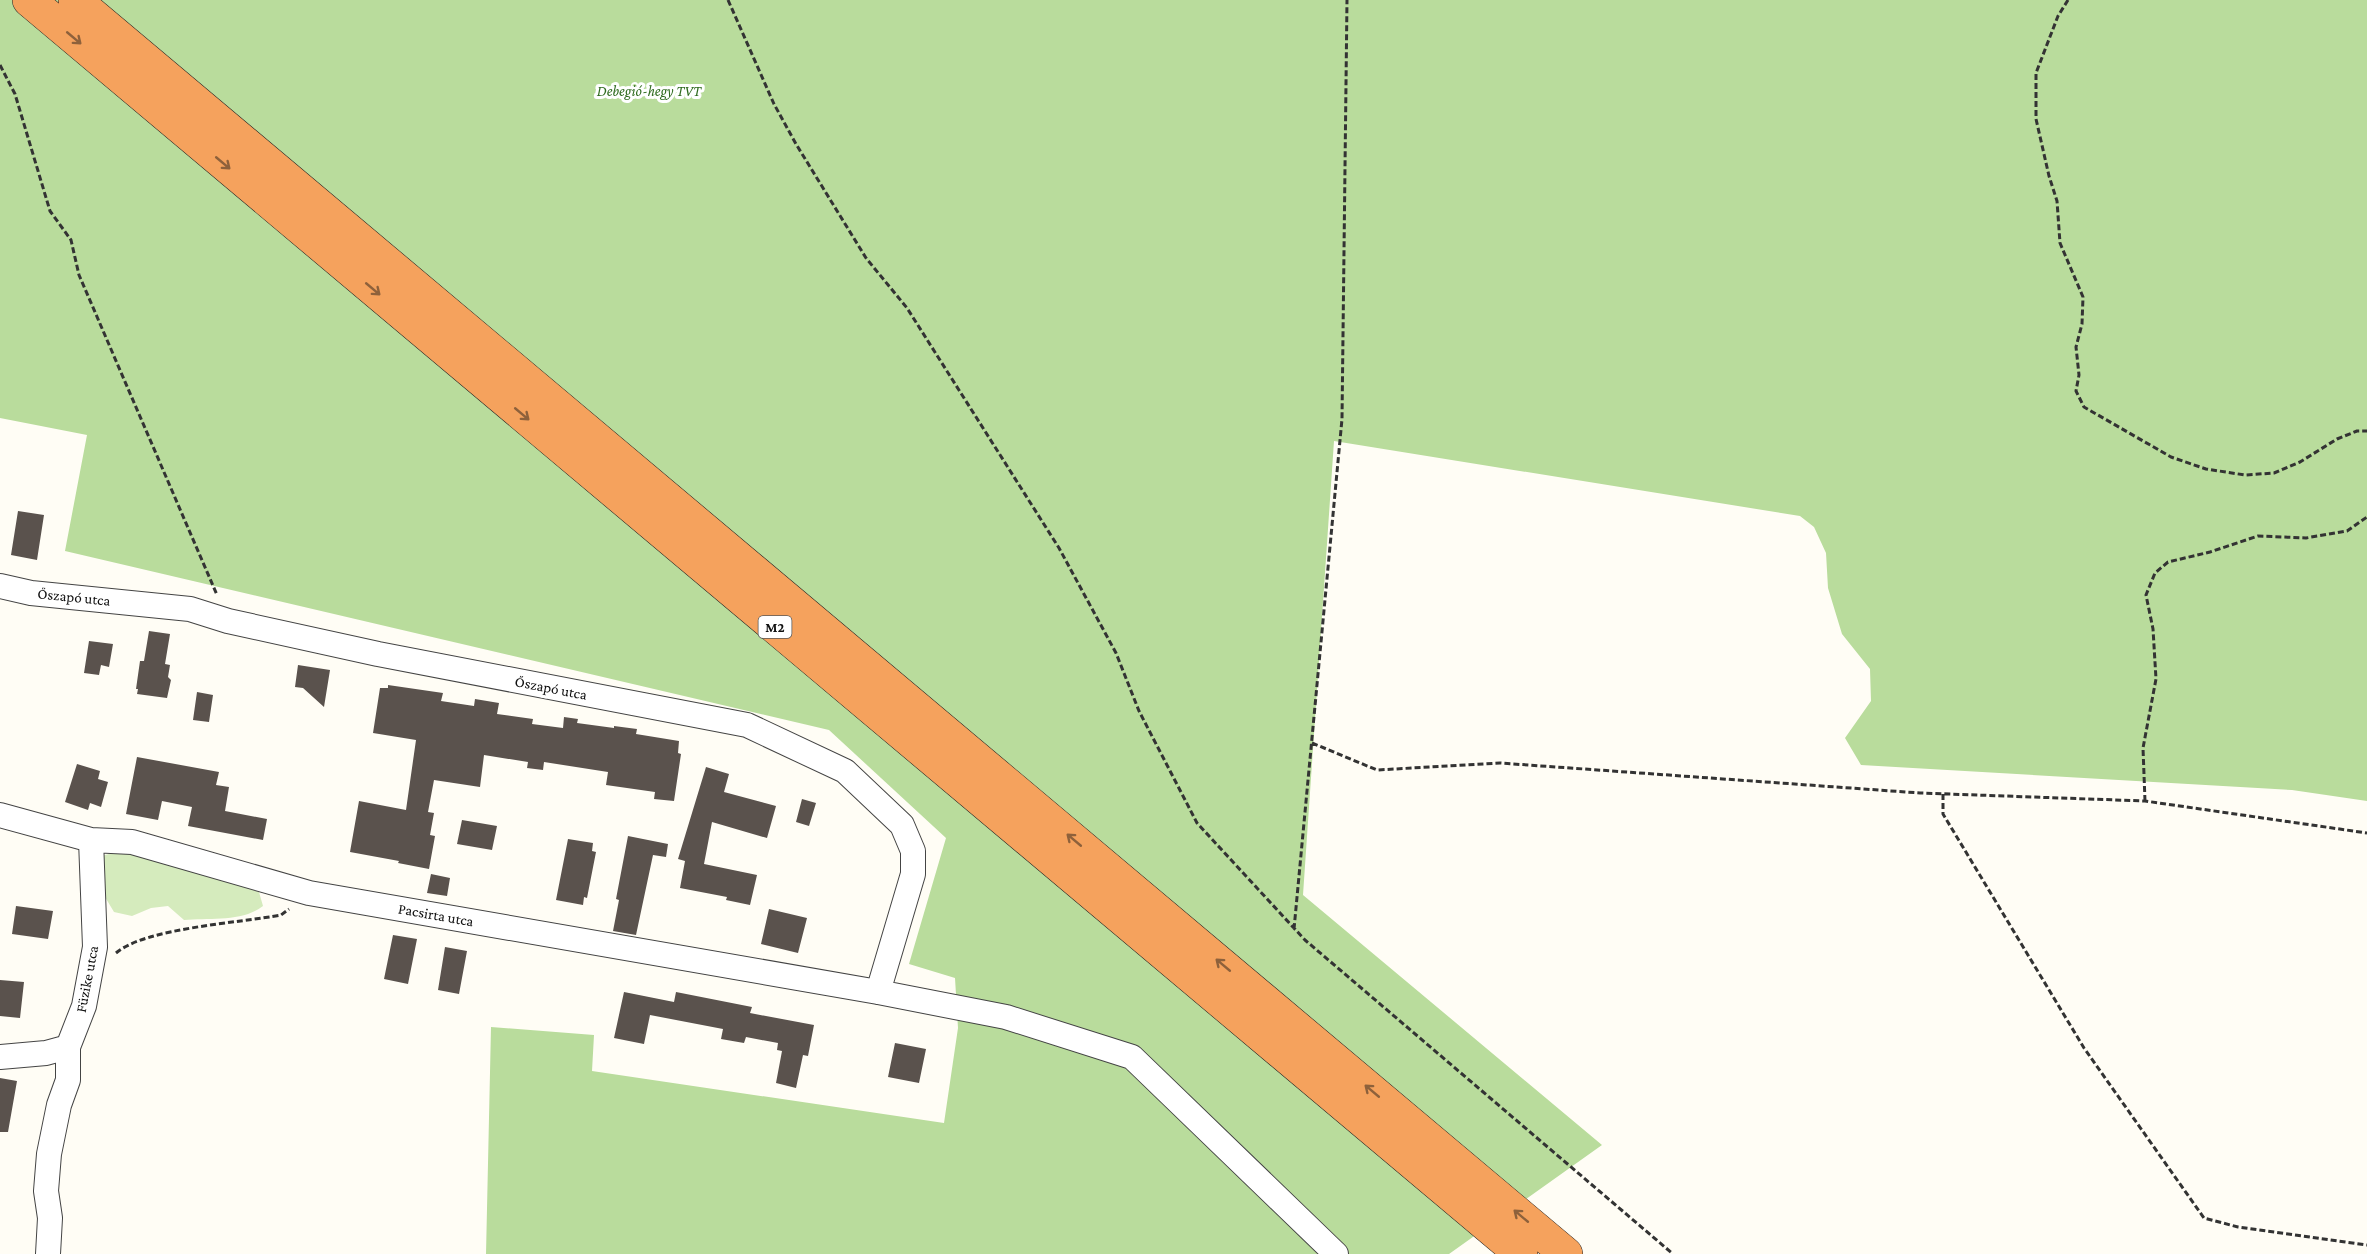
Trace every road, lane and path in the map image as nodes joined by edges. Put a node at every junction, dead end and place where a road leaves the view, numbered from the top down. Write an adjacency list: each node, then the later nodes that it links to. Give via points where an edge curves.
1 (29, 0): 26 (highway, M2, one-way to 26)
2 (75, 0): 27 (highway, M2, one-way to 2)
3 (728, 0): 18 (path, via 796,144 866,258 908,308 1059,548 1116,653 1139,711 1197,823)
4 (1347, 0): 11 (path, via 1342,419)
5 (2068, 0): 7 (path, via 2036,73 2036,118 2057,201 2060,243 2083,297 2076,347 2076,391 2084,407 2171,457 2206,469 2245,475 2274,473 2337,439)
6 (0, 65): 10 (path, via 15,94 50,211 71,240 79,275)
7 (2367, 431)
8 (2367, 517): 13 (path, via 2347,531 2306,538 2258,536 2168,562 2154,573 2146,595 2156,679 2143,748)
9 (0, 586): 10 (street, Őszapó utca, via 31,593 190,609)
10 (228, 621): 20 (street, Őszapó utca, via 747,725 845,771 902,825 913,851 913,874)
11 (1312, 743): 12 (path, via 1377,770 1500,763); 18 (path)
12 (1943, 794): 13 (path); 23 (path, via 1943,814 2084,1048 2204,1218 2238,1227)
13 (2145, 801): 15 (path)
14 (0, 815): 16 (street, Pacsirta utca)
15 (2367, 834)
16 (91, 840): 17 (street, Pacsirta utca, via 132,842); 21 (street, Füzike utca, via 95,947 84,1006)
17 (309, 893): 19 (path, via 281,915 151,936 123,946); 20 (street, Pacsirta utca)
18 (1294, 929): 28 (path)
19 (110, 958)
20 (878, 992): 25 (street, Pacsirta utca, via 1006,1017 1132,1057)
21 (68, 1047): 22 (street); 24 (street, via 68,1080 49,1154)
22 (0, 1057)
23 (2367, 1245)
24 (48, 1254)
25 (1336, 1254)
26 (1521, 1254)
27 (1566, 1254)
28 (1673, 1254)

